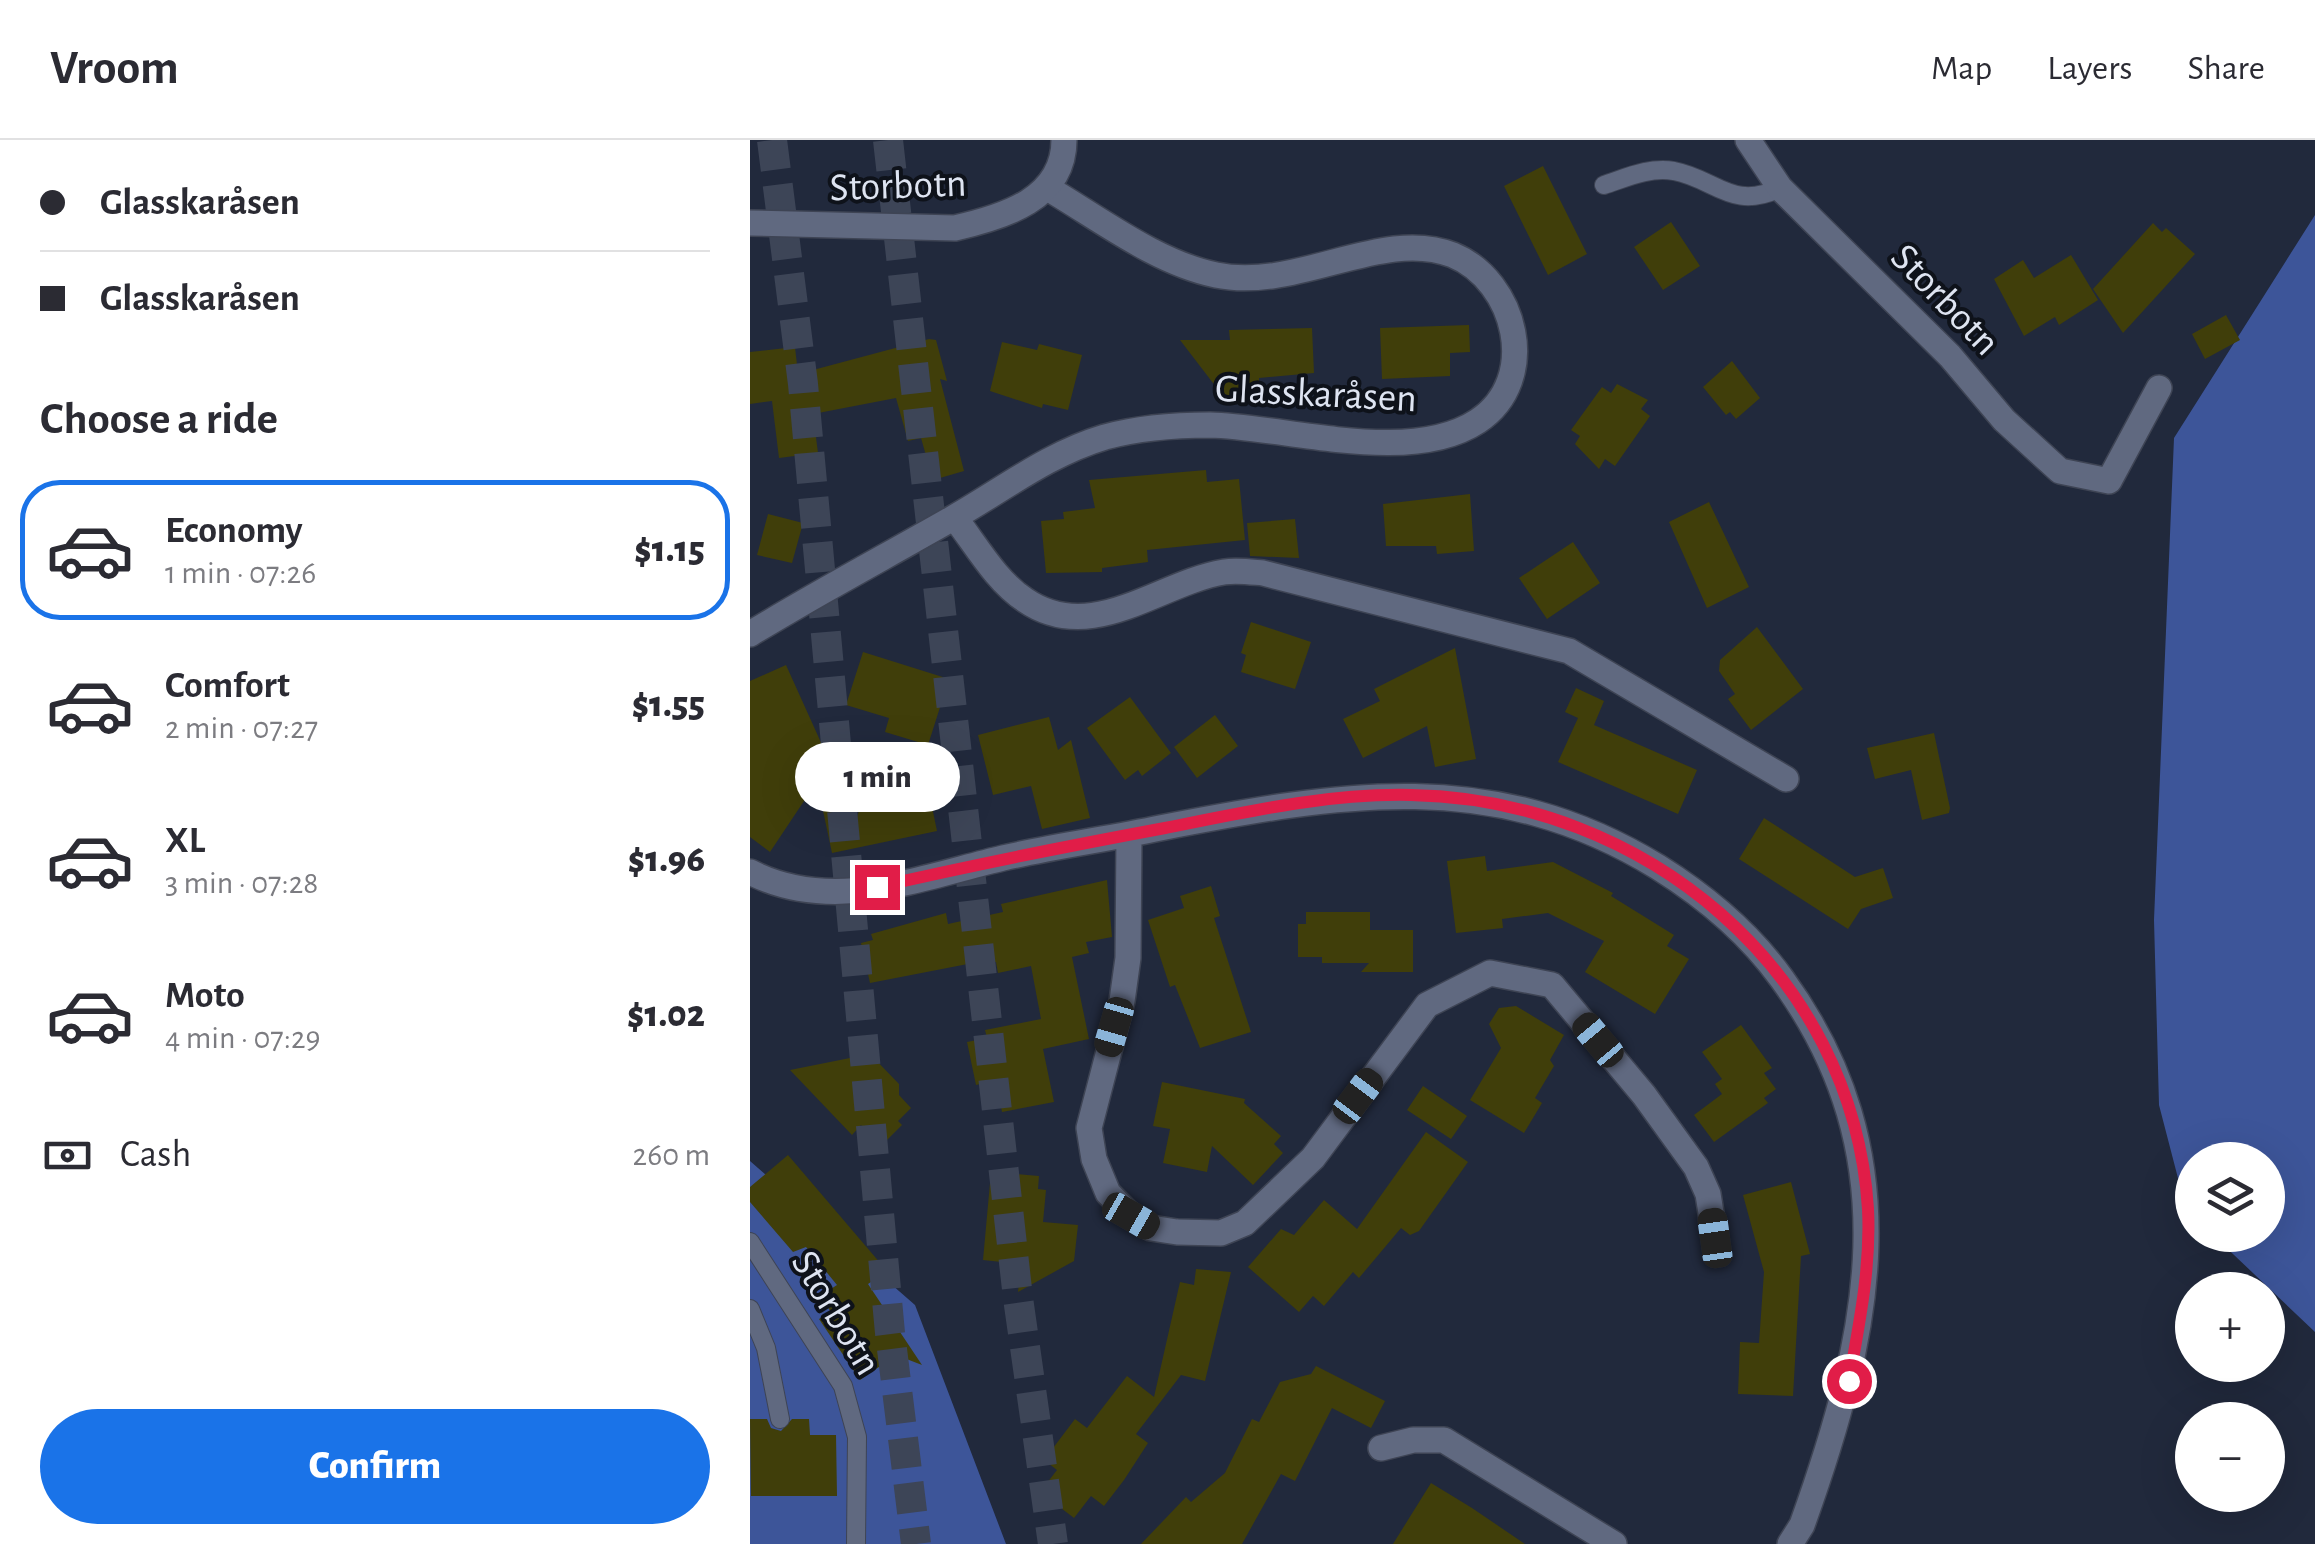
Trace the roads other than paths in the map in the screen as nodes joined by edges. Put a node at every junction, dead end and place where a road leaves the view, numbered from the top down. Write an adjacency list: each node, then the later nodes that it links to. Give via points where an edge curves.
1 (1064, 140): 5 (street, via 1064,158)
2 (1748, 140): 4 (street, Storbotn)
3 (1604, 185): 4 (lane, via 1650,170 1678,172 1740,197)
4 (1780, 188): 7 (street, Storbotn, via 2060,471 2109,481)
5 (1049, 189): 6 (street, Storbotn, via 956,228); 8 (street, Glasskaråsen, via 1156,250 1217,275 1305,273 1415,246 1452,255 1488,275 1507,304 1512,362 1500,395 1480,420 1453,433 1423,440 1345,439 1210,425 1107,436 1056,455)
6 (750, 223)
7 (2159, 388)
8 (954, 518): 9 (street, Glasskaråsen); 10 (street, via 1026,602 1059,614 1097,615 1226,572 1263,573 1570,651)
9 (750, 634)
10 (1786, 779)
11 (1129, 834): 12 (street, via 843,895 802,892); 13 (street, via 1128,958 1090,1128 1108,1194 1131,1216 1177,1232 1221,1234 1245,1223 1312,1158 1427,1004 1490,973 1552,985 1696,1167); 20 (street, via 1317,802 1408,794 1490,800 1618,843 1690,887 1758,945 1800,1003 1843,1092 1868,1208 1867,1280 1849,1381)
12 (750, 872)
13 (1715, 1238)
14 (750, 1242): 18 (lane, Storbotn, via 843,1386 857,1437)
15 (750, 1308): 16 (lane, via 766,1348)
16 (780, 1419)
17 (1380, 1448): 19 (street, via 1444,1440)
18 (856, 1544)
19 (1614, 1544)
20 (1790, 1544)

